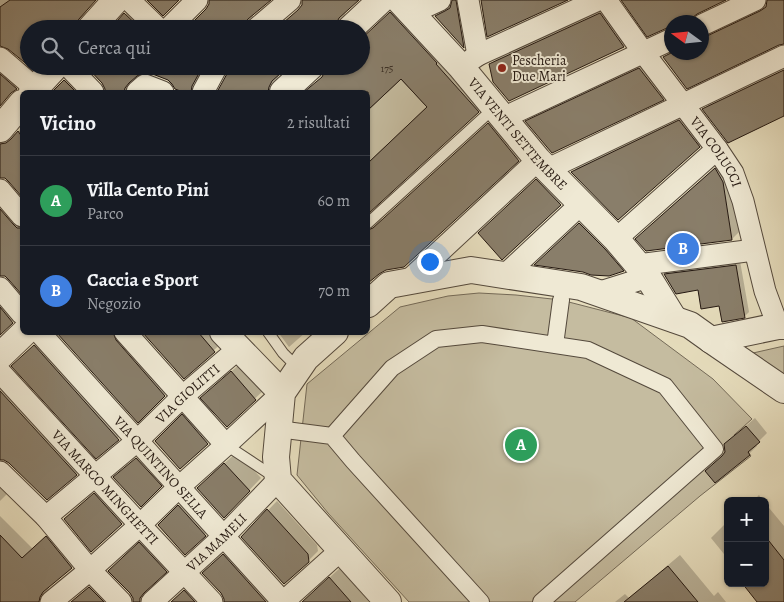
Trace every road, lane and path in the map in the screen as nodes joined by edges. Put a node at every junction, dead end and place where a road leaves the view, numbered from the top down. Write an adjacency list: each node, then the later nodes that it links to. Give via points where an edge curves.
1 (116, 0): 12 (street)
2 (130, 0): 13 (street)
3 (197, 0): 14 (street)
4 (290, 0): 15 (street)
5 (381, 0): 16 (street)
6 (440, 0): 11 (street)
7 (468, 0): 22 (street)
8 (598, 0): 22 (street)
9 (606, 0): 19 (street, VIA COLUCCI)
10 (755, 0): 17 (street)
11 (405, 7): 22 (street, VIA VENTI SETTEMBRE)
12 (98, 20)
13 (150, 20)
14 (177, 20)
15 (267, 20)
16 (360, 20)
17 (709, 22)
18 (664, 43): 19 (street)
19 (643, 52): 34 (street, VIA COLUCCI); 36 (street)
20 (784, 56): 34 (street)
21 (0, 58): 33 (street)
22 (470, 61): 36 (street, VIA VENTI SETTEMBRE)
23 (48, 75): 27 (street)
24 (77, 75): 28 (street)
25 (212, 75): 31 (street)
26 (301, 75): 32 (street)
27 (35, 90)
28 (91, 90)
29 (139, 90): 30 (street, via 145,85)
30 (158, 90)
31 (204, 90)
32 (285, 90)
33 (20, 91)
34 (682, 105): 38 (street, VIA COLUCCI); 39 (street)
35 (20, 107): 37 (street)
36 (499, 113): 39 (street, VIA VENTI SETTEMBRE); 43 (lane)
37 (0, 129)
38 (717, 149): 44 (street); 45 (street, VIA COLUCCI, via 733,173)
39 (543, 164): 41 (street, VIA VENTI SETTEMBRE); 48 (street)
40 (0, 190): 42 (street)
41 (581, 204): 44 (street, VIA VENTI SETTEMBRE); 47 (street)
42 (20, 214)
43 (370, 221)
44 (616, 239): 46 (street, VIA VENTI SETTEMBRE)
45 (754, 250): 46 (street); 55 (street, VIA COLUCCI, via 765,291)
46 (643, 271): 50 (street); 54 (street, VIA VENTI SETTEMBRE)
47 (505, 275): 48 (street, via 471,270); 50 (street, via 581,287)
48 (408, 282): 52 (street, via 389,285)
49 (0, 288): 53 (street)
50 (596, 293): 54 (street)
51 (561, 300): 63 (street)
52 (370, 302)
53 (20, 312)
54 (674, 319): 61 (street, via 690,325)
55 (781, 326): 61 (street)
56 (23, 335): 64 (street)
57 (42, 335): 72 (street, VIA QUINTINO SELLA)
58 (128, 335): 69 (street)
59 (270, 335): 65 (lane)
60 (332, 335): 65 (street, via 306,358)
61 (711, 340): 67 (street)
62 (230, 341): 68 (street); 69 (street, VIA GIOLITTI)
63 (555, 345): 71 (street, via 482,334 436,339 392,368); 91 (street, via 588,350 665,386 715,449)
64 (0, 356)
65 (299, 369): 68 (street)
66 (0, 372): 75 (street, VIA MARCO MINGHETTI)
67 (784, 390)
68 (282, 393): 70 (street); 73 (street)
69 (183, 396): 72 (street, VIA GIOLITTI); 73 (street)
70 (278, 429): 71 (street); 76 (street)
71 (332, 436): 90 (street)
72 (137, 441): 75 (street, VIA GIOLITTI); 77 (street, VIA QUINTINO SELLA)
73 (226, 445): 76 (lane); 77 (street)
74 (0, 472): 78 (street)
75 (96, 476): 78 (street, VIA GIOLITTI); 79 (street, VIA MARCO MINGHETTI)
76 (278, 480): 80 (street, VIA MAMELI); 81 (street)
77 (178, 488): 79 (street); 80 (street, VIA QUINTINO SELLA)
78 (46, 517): 82 (street)
79 (140, 525): 82 (street); 83 (street, VIA MARCO MINGHETTI)
80 (223, 537): 83 (street, VIA MAMELI); 88 (street, VIA QUINTINO SELLA)
81 (341, 550): 88 (street); 89 (street)
82 (90, 570): 84 (street); 85 (street)
83 (184, 572): 86 (street, VIA MAMELI); 87 (street, VIA MARCO MINGHETTI)
84 (51, 602)
85 (122, 602)
86 (152, 602)
87 (212, 602)
88 (283, 602)
89 (388, 602)
90 (480, 602)
91 (541, 602)

